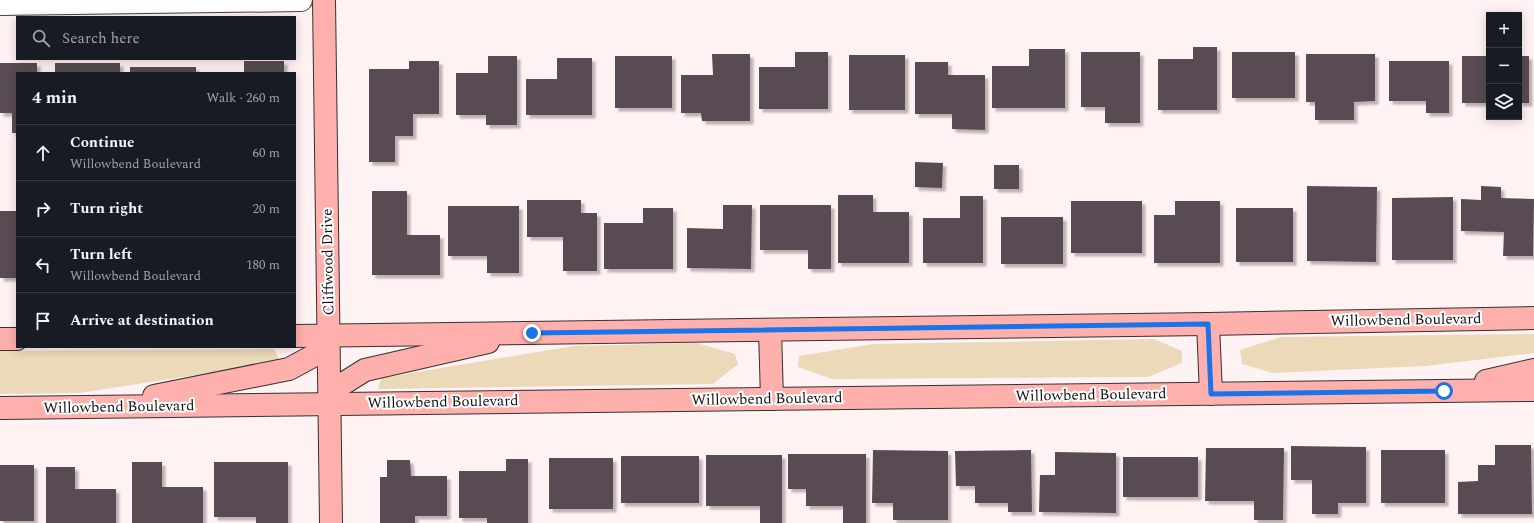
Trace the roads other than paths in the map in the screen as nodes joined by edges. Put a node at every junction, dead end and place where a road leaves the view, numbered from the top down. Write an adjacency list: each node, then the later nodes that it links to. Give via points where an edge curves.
1 (301, 0): 3 (street)
2 (324, 0): 8 (main road, Cliffwood Drive)
3 (0, 4)
4 (1534, 318): 5 (main road, Willowbend Boulevard)
5 (1208, 324): 6 (main road, Willowbend Boulevard); 15 (main road)
6 (770, 330): 7 (main road, Willowbend Boulevard); 16 (main road)
7 (532, 333): 8 (main road, Willowbend Boulevard); 17 (main road, via 365,370 341,385)
8 (329, 335): 9 (main road, Willowbend Boulevard); 17 (main road, Cliffwood Drive); 18 (main road, via 313,356 289,369)
9 (296, 336)
10 (0, 339): 11 (main road)
11 (16, 339)
12 (1534, 370): 14 (main road)
13 (1534, 390): 14 (main road, Willowbend Boulevard)
14 (1444, 391): 15 (main road, Willowbend Boulevard)
15 (1211, 394): 16 (main road, Willowbend Boulevard)
16 (772, 399): 17 (main road, Willowbend Boulevard)
17 (330, 404): 18 (main road, Willowbend Boulevard); 20 (main road, Cliffwood Drive)
18 (98, 407): 19 (main road, Willowbend Boulevard)
19 (0, 408)
20 (331, 523)

